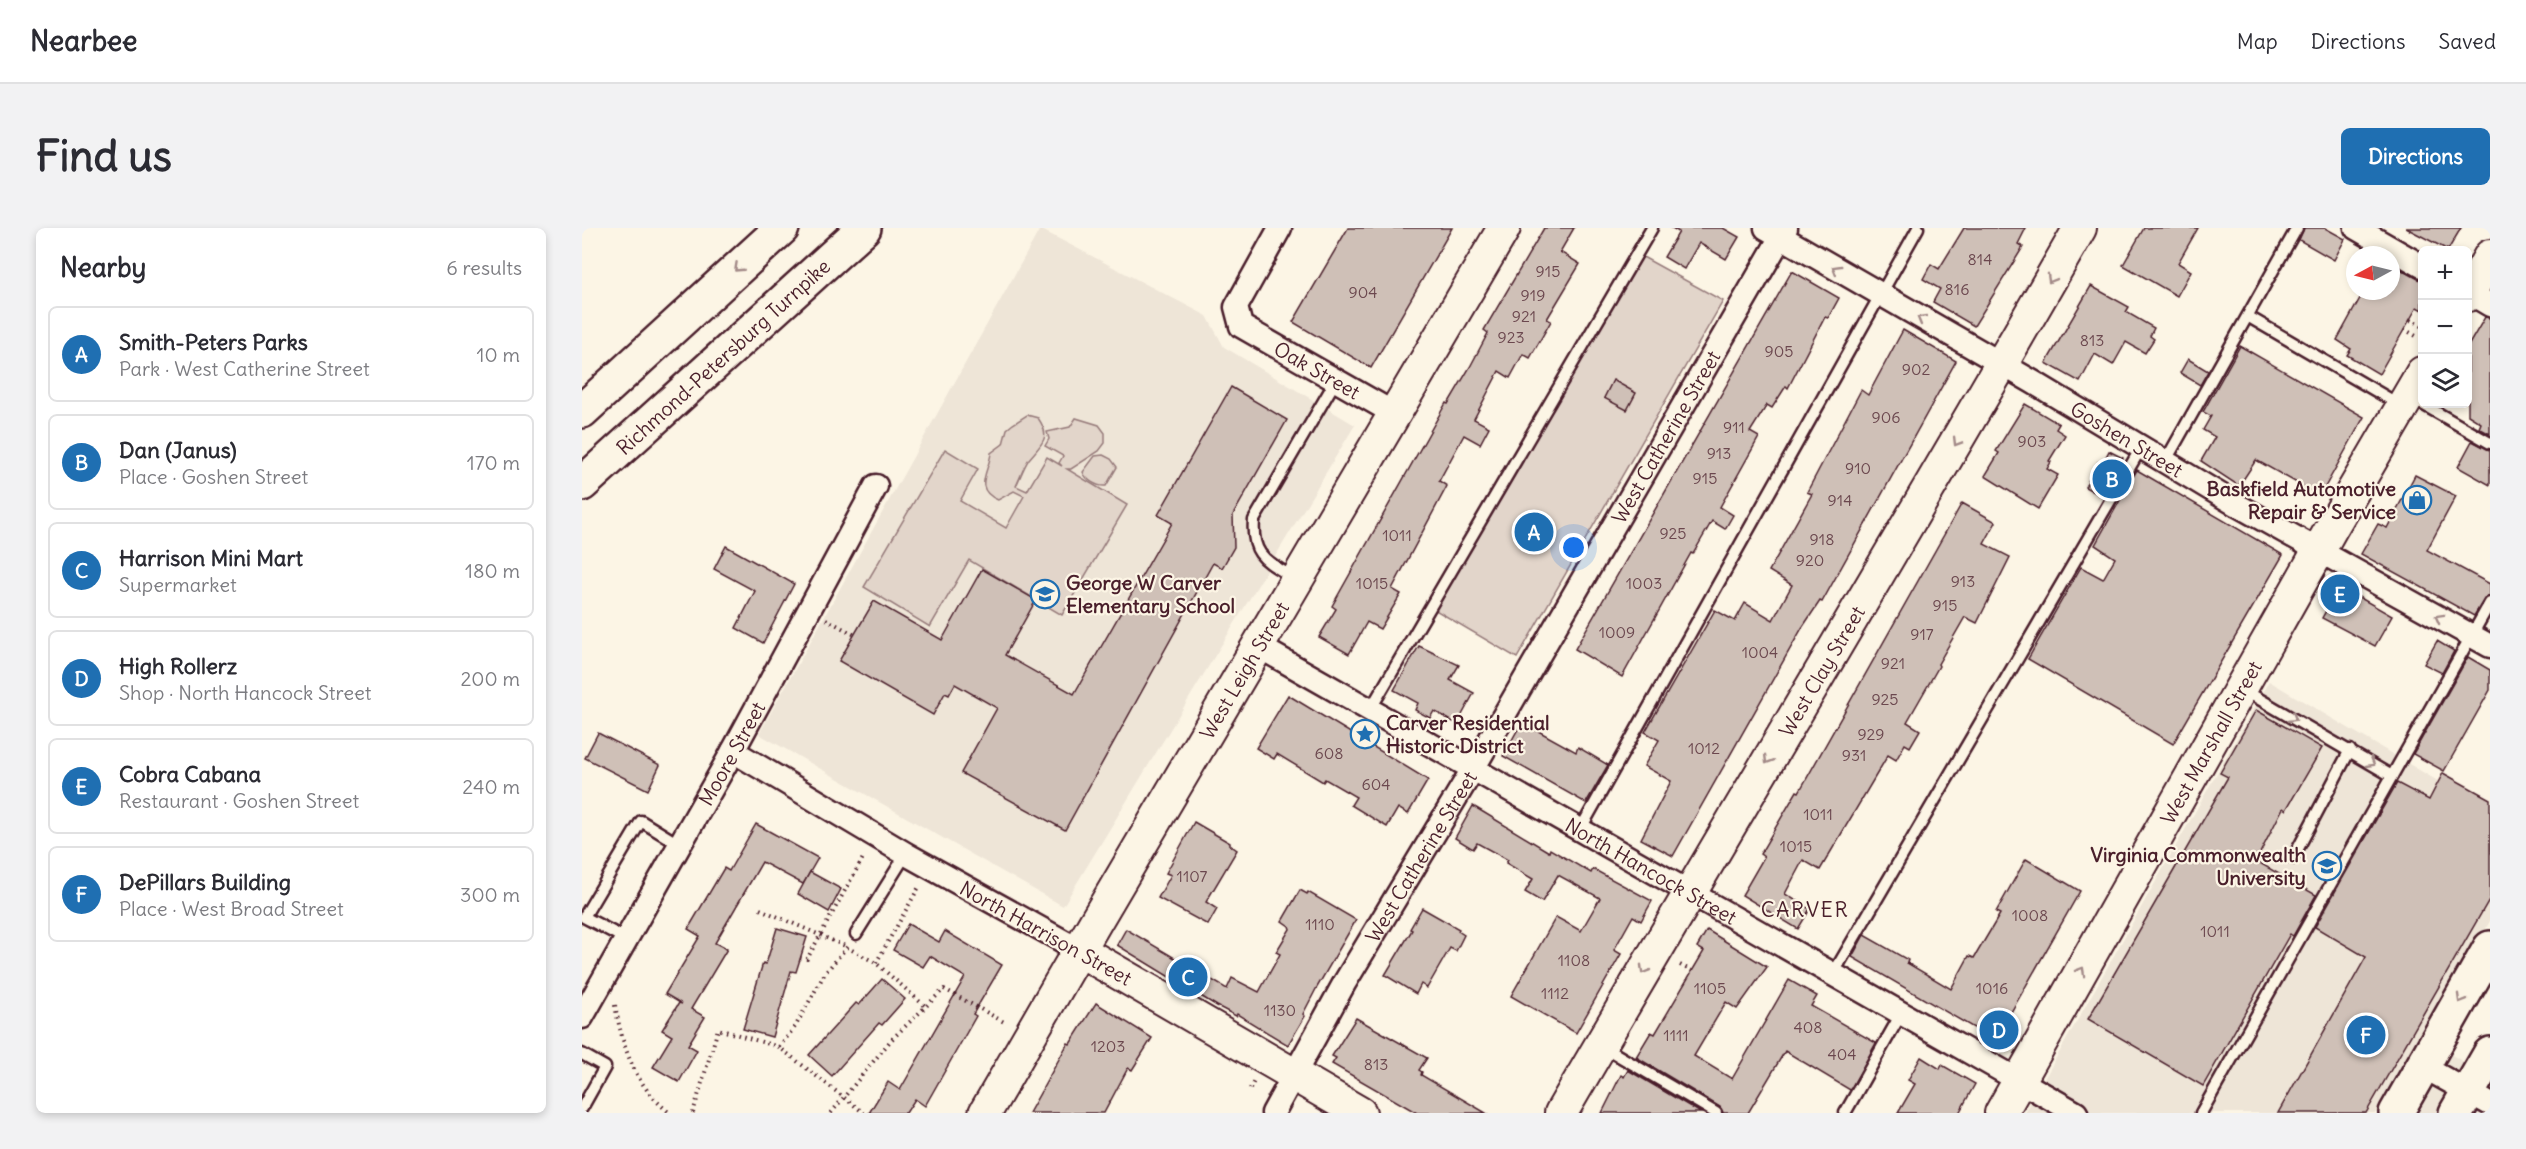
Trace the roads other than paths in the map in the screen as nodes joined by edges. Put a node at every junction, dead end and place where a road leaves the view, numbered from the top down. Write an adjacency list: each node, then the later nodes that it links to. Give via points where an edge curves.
1 (782, 228): 19 (main road, one-way to 19)
2 (864, 228): 24 (main road, Richmond-Petersburg Turnpike)
3 (1280, 228): 17 (street, Oak Street, via 1236,307 1241,326)
4 (1504, 228): 20 (street, West Leigh Street)
5 (1652, 228): 32 (lane)
6 (1918, 228): 13 (lane)
7 (2080, 228): 16 (street, West Clay Street, one-way to 16)
8 (2297, 228): 15 (lane)
9 (2356, 228): 12 (street)
10 (1778, 231): 13 (street, Goshen Street, one-way to 10); 35 (street, West Catherine Street)
11 (2490, 256): 14 (street)
12 (2418, 264)
13 (1882, 296): 16 (street, Goshen Street, one-way to 13); 37 (lane)
14 (2473, 296)
15 (2249, 317): 18 (lane); 23 (lane)
16 (2001, 365): 22 (street, Goshen Street); 41 (street, West Clay Street, one-way to 41)
17 (1336, 380): 20 (street, Oak Street); 27 (lane, via 1254,520 1255,547 1260,556)
18 (2411, 392): 21 (lane); 26 (street, West Marshall Street)
19 (582, 411)
20 (1395, 414): 27 (street, West Leigh Street)
21 (2490, 443)
22 (2141, 448): 23 (street, Goshen Street); 46 (lane)
23 (2165, 462): 26 (street, Goshen Street)
24 (582, 484)
25 (876, 486): 34 (street, Moore Street)
26 (2318, 552): 29 (street, Goshen Street, one-way to 26); 31 (street, West Marshall Street)
27 (1297, 580): 30 (street, West Leigh Street)
28 (2490, 603): 29 (lane)
29 (2481, 641): 36 (lane)
30 (1257, 646): 32 (street, North Hancock Street); 45 (street, West Leigh Street)
31 (2242, 688): 33 (lane, one-way to 33); 54 (street, West Marshall Street, one-way to 31)
32 (1370, 710): 35 (street, North Hancock Street)
33 (2350, 750): 36 (lane, one-way to 36); 40 (lane)
34 (733, 751): 38 (street, Moore Street); 39 (street, North Harrison Street)
35 (1473, 769): 37 (street, North Hancock Street); 53 (street, West Catherine Street, via 1345,982)
36 (2392, 776): 65 (lane)
37 (1580, 830): 41 (street, North Hancock Street)
38 (680, 845): 43 (street, Moore Street); 43 (lane, via 641,821 584,917)
39 (906, 854): 42 (lane); 45 (street, North Harrison Street)
40 (2293, 858)
41 (1689, 892): 46 (street, North Hancock Street); 49 (street, West Clay Street, one-way to 49)
42 (856, 934)
43 (626, 939): 48 (street, Moore Street)
44 (2490, 948): 52 (main road, one-way to 52)
45 (1079, 950): 53 (street, North Harrison Street); 57 (street, West Leigh Street)
46 (1833, 974): 47 (street, North Hancock Street)
47 (1901, 1014): 54 (street, North Hancock Street); 62 (lane)
48 (582, 1017)
49 (1601, 1045): 60 (street, West Clay Street); 61 (lane)
50 (582, 1054): 56 (lane, via 605,1067)
51 (2490, 1054): 55 (main road)
52 (2422, 1066): 55 (street); 66 (main road)
53 (1295, 1076): 58 (street, West Catherine Street); 59 (street, North Harrison Street)
54 (2019, 1081): 63 (street, West Marshall Street); 64 (street, North Hancock Street)
55 (2471, 1103)
56 (582, 1108)
57 (985, 1113)
58 (1274, 1113)
59 (1360, 1113)
60 (1561, 1113)
61 (1716, 1113)
62 (1845, 1113)
63 (2001, 1113)
64 (2076, 1113)
65 (2201, 1113)
66 (2396, 1113)

